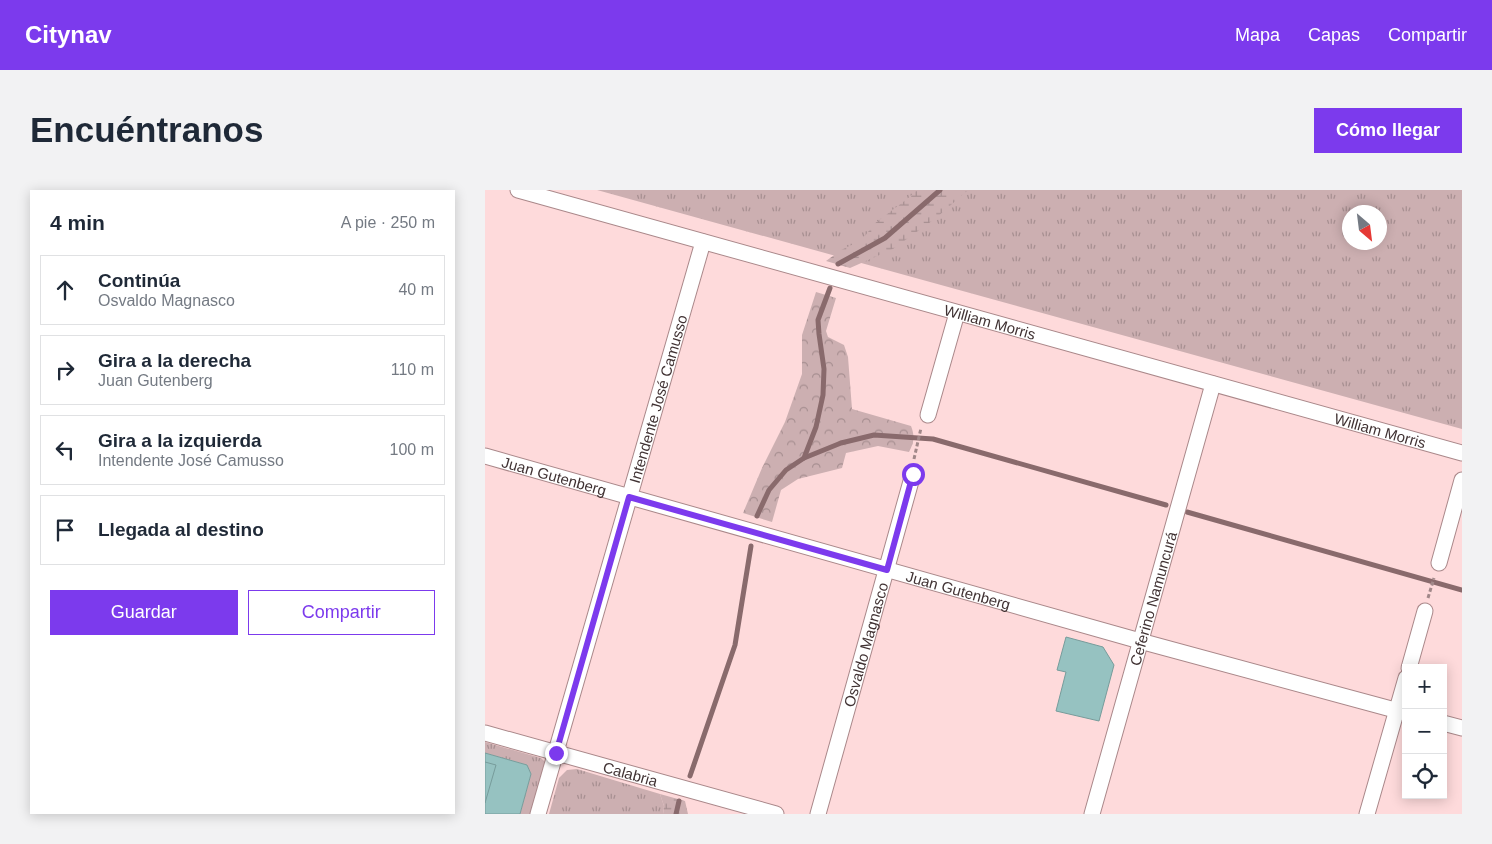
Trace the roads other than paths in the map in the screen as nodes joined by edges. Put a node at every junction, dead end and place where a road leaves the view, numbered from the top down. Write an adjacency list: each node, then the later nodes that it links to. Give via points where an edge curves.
1 (518, 190): 2 (street, William Morris)
2 (703, 242): 3 (street, William Morris); 10 (street, Intendente José Camusso)
3 (957, 312): 4 (street, William Morris); 5 (street)
4 (1213, 384): 6 (street, William Morris); 14 (street, Ceferino Namuncurá)
5 (928, 415)
6 (1462, 453)
7 (485, 456): 10 (street, Juan Gutenberg)
8 (913, 474): 12 (street, Osvaldo Magnasco)
9 (1462, 480): 11 (street)
10 (629, 497): 12 (street, Juan Gutenberg); 20 (street, Intendente José Camusso)
11 (1437, 569)
12 (887, 570): 14 (street, Juan Gutenberg); 23 (street, Osvaldo Magnasco)
13 (1425, 611): 15 (street)
14 (1141, 641): 16 (street, Juan Gutenberg); 24 (street, Ceferino Namuncurá)
15 (1410, 664)
16 (1401, 711): 25 (street)
17 (1447, 724): 18 (street)
18 (1462, 728)
19 (485, 733): 20 (street, Calabria)
20 (556, 753): 21 (street, Intendente José Camusso); 22 (street, Calabria)
21 (538, 814)
22 (777, 814)
23 (818, 814)
24 (1092, 814)
25 (1367, 814)

